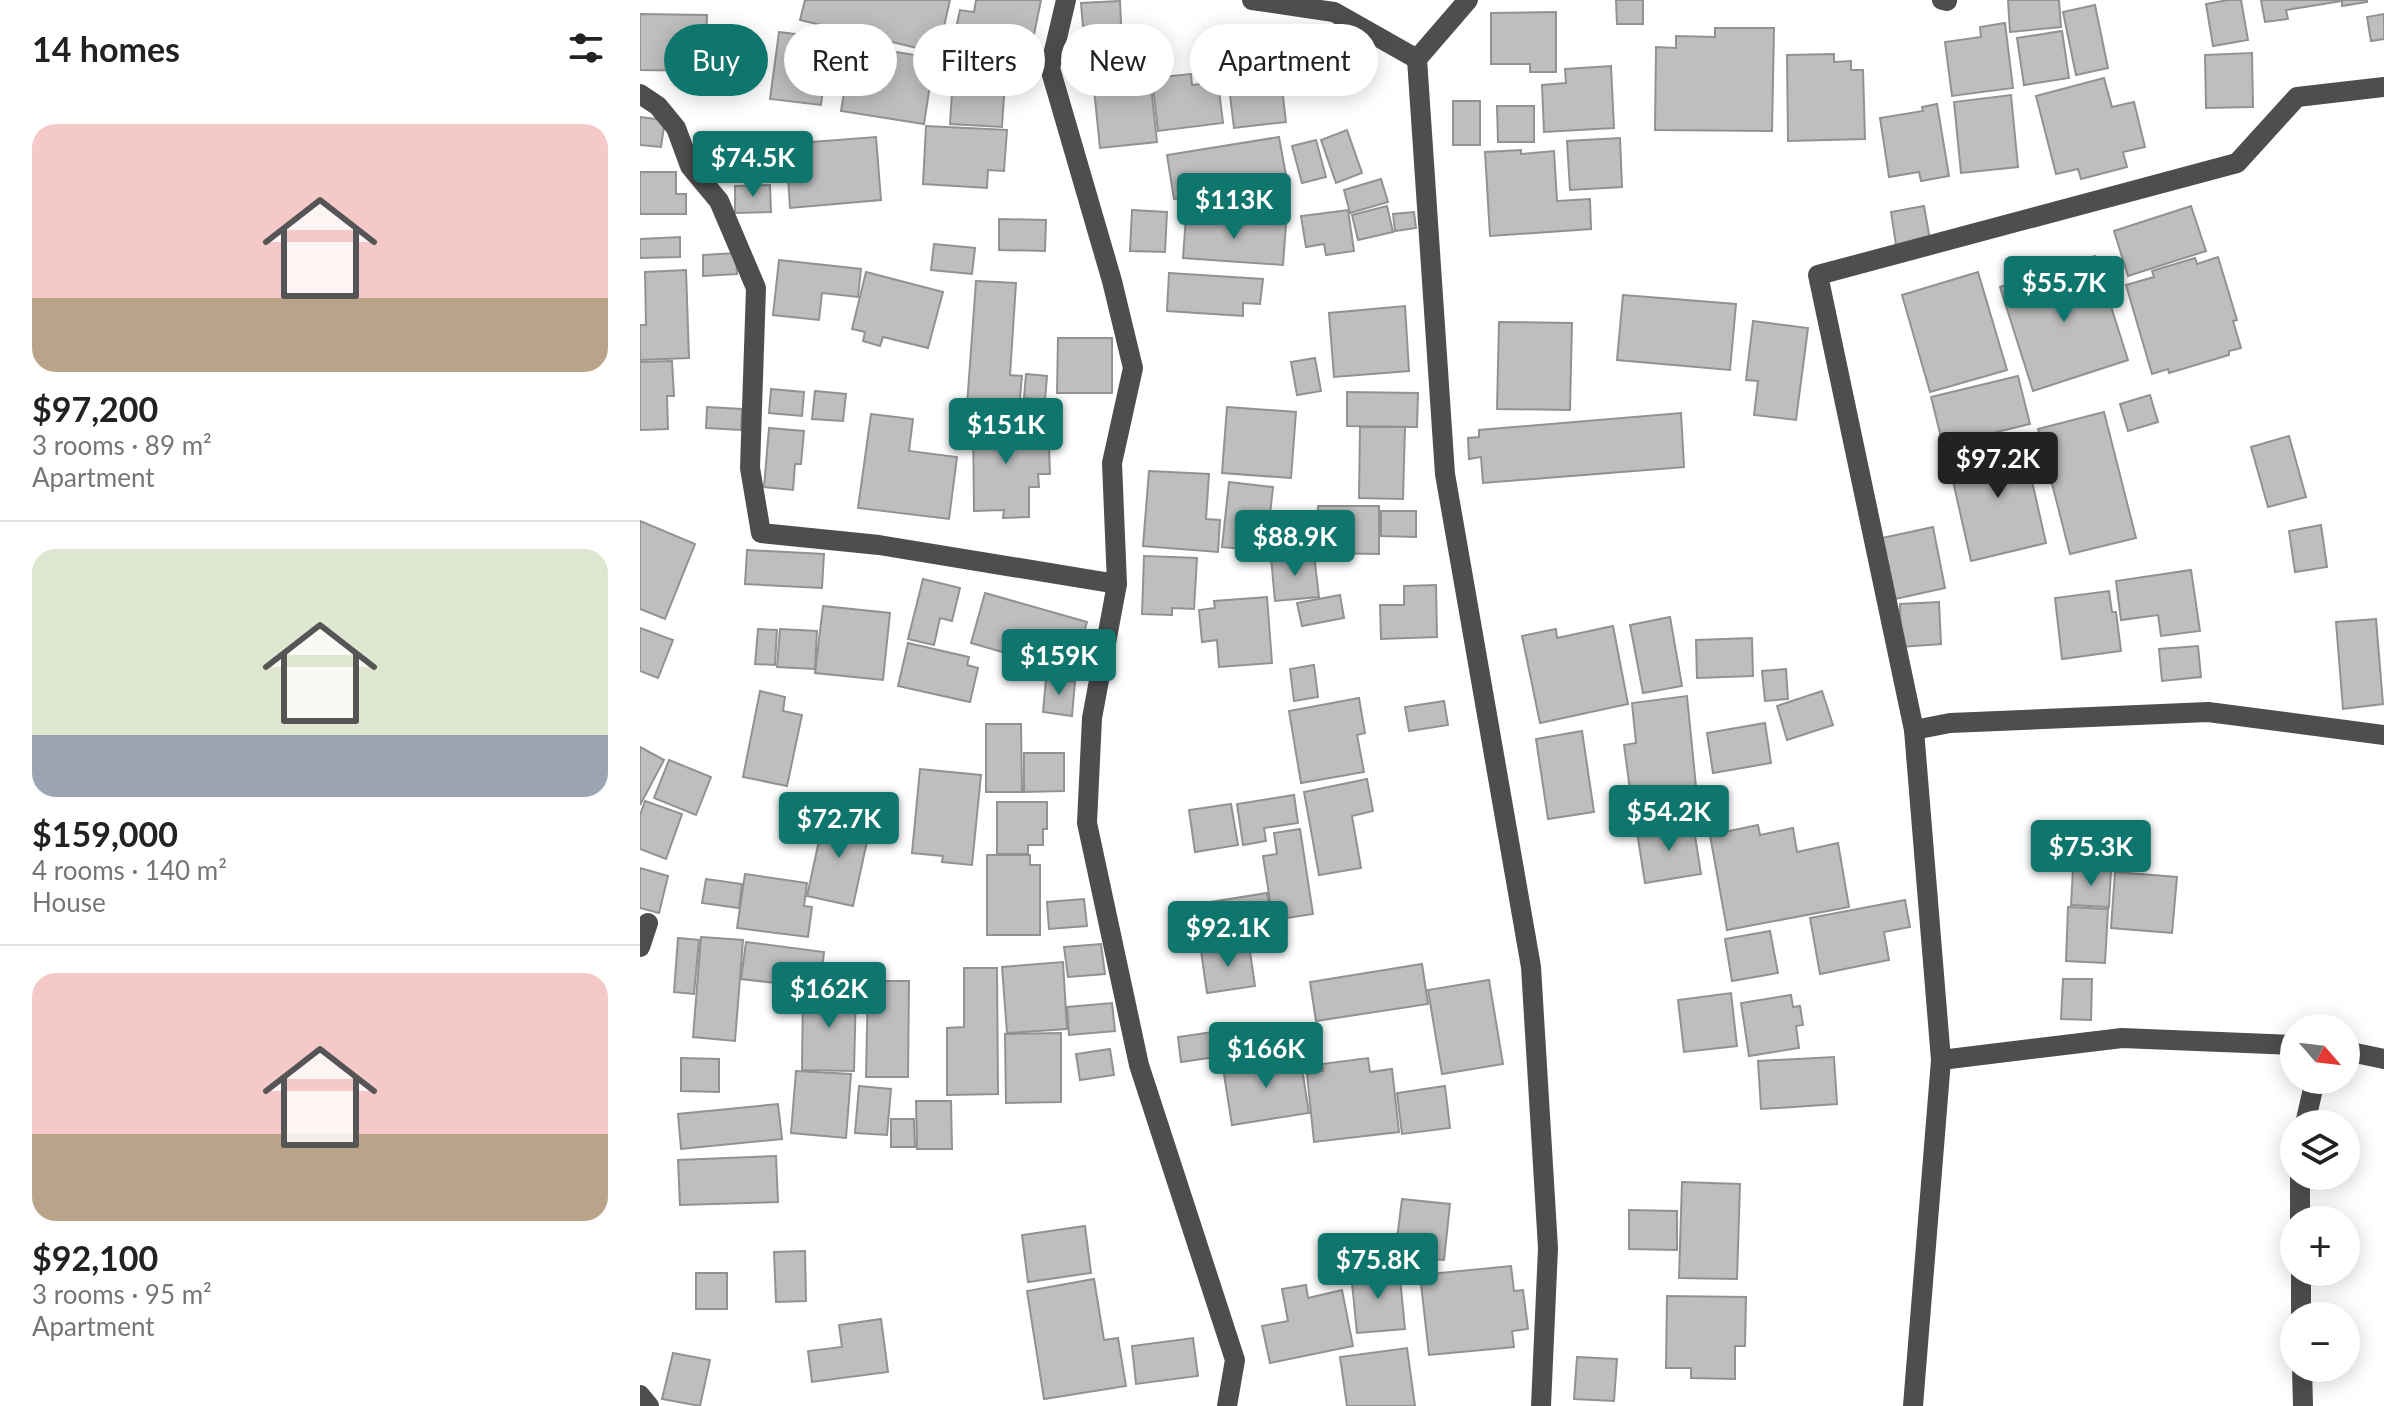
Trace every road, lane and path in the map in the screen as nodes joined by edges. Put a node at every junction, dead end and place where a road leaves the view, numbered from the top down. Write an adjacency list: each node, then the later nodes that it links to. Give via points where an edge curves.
1 (1066, 0): 7 (street, via 1050,68 1133,368 1112,463)
2 (1252, 0): 4 (street, via 1334,12)
3 (1468, 0): 4 (street)
4 (1417, 59): 20 (street, via 1445,474 1531,967 1548,1248)
5 (2384, 87): 8 (street, via 2297,97 2237,163 1818,275)
6 (640, 94): 7 (street, via 676,128 690,166 719,201 756,288 750,468 761,533 879,545)
7 (1117, 584): 19 (street, via 1092,718 1087,823 1139,1065 1235,1360)
8 (1914, 730): 9 (street, via 1950,723 2208,712); 15 (street)
9 (2384, 735)
10 (648, 923): 11 (street)
11 (640, 947)
12 (2280, 1044): 15 (street, via 2122,1038)
13 (2360, 1054): 14 (street)
14 (2384, 1059)
15 (1941, 1060): 21 (street)
16 (2302, 1382): 22 (street)
17 (640, 1395): 18 (street)
18 (649, 1406)
19 (1227, 1406)
20 (1541, 1406)
21 (1913, 1406)
22 (2303, 1406)

